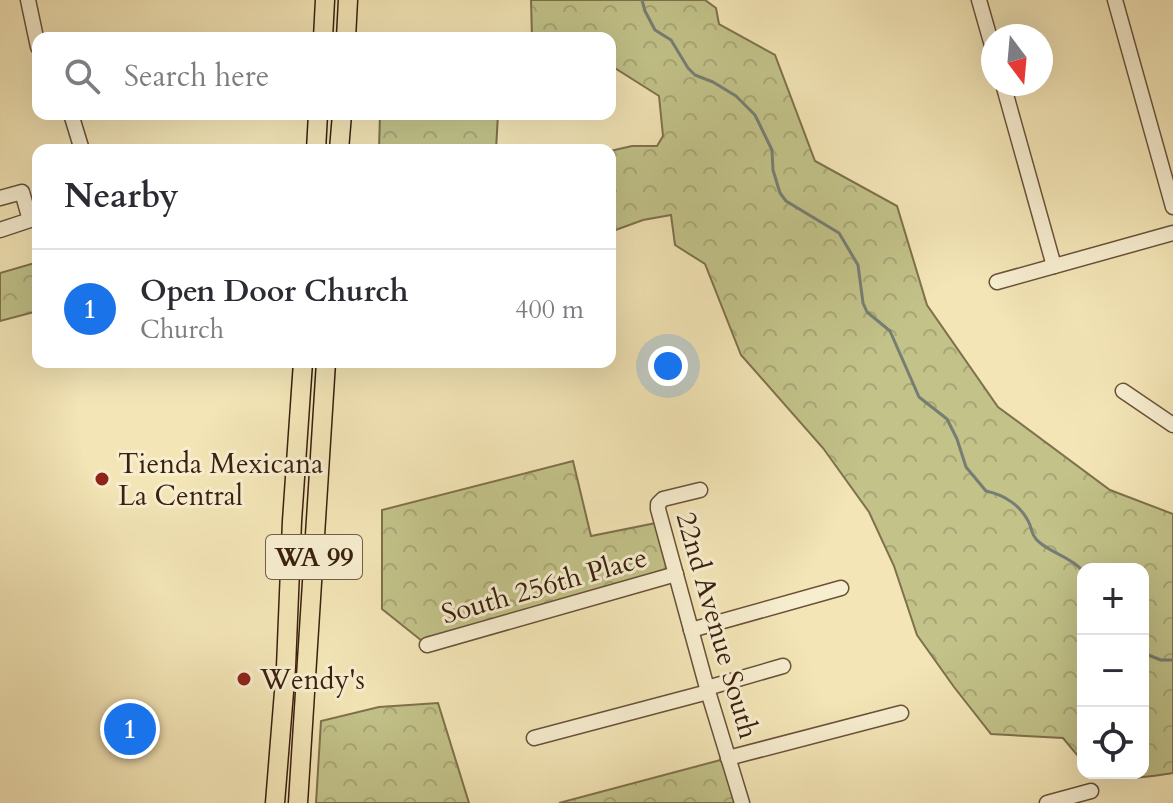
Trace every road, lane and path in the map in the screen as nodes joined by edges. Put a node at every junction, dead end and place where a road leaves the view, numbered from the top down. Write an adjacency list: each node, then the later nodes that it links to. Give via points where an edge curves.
1 (28, 0): 7 (street)
2 (325, 0): 8 (main road)
3 (348, 0): 9 (main road)
4 (979, 0): 6 (street)
5 (1115, 0): 18 (street)
6 (986, 24)
7 (35, 32)
8 (323, 32)
9 (346, 32)
10 (1006, 96): 21 (street)
11 (73, 120): 14 (street)
12 (318, 120): 15 (main road)
13 (342, 120): 16 (main road)
14 (80, 144)
15 (316, 144)
16 (340, 144)
17 (0, 198): 19 (street, via 22,192 30,220)
18 (1173, 207)
19 (0, 230)
20 (1173, 233): 21 (street)
21 (1054, 266): 22 (street)
22 (997, 282)
23 (303, 368): 38 (main road, WA 99)
24 (326, 368): 39 (main road, WA 99)
25 (1123, 391): 26 (street)
26 (1173, 425)
27 (700, 490): 28 (street, 22nd Avenue South, via 658,504)
28 (676, 574): 30 (street, 22nd Avenue South); 31 (street, South 256th Place)
29 (841, 588): 30 (street)
30 (691, 630): 33 (street, 22nd Avenue South)
31 (427, 645)
32 (783, 666): 33 (street)
33 (708, 690): 35 (street); 36 (street, 22nd Avenue South)
34 (901, 713): 36 (street)
35 (534, 738)
36 (728, 758): 40 (street, 22nd Avenue South)
37 (1091, 791): 41 (street)
38 (275, 803)
39 (298, 803)
40 (742, 803)
41 (1047, 803)

